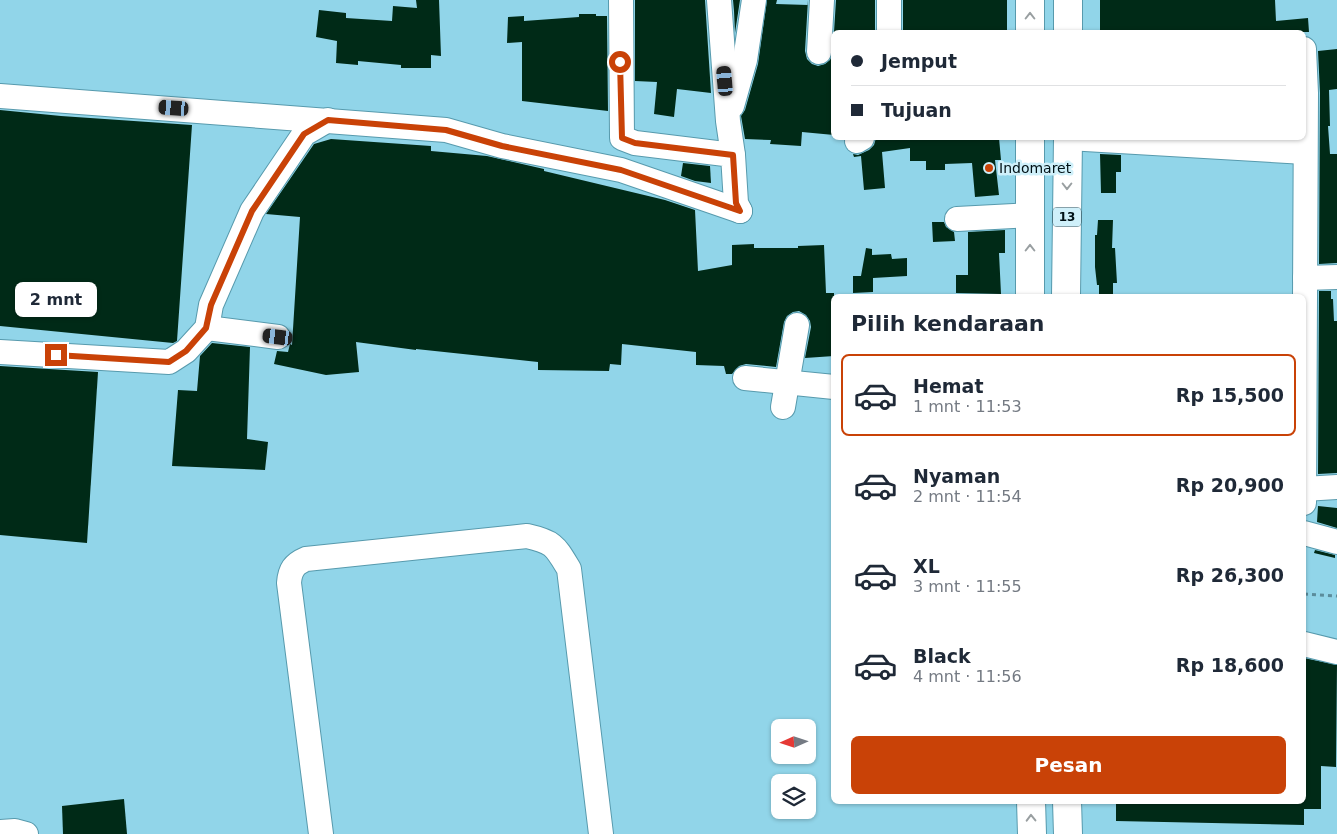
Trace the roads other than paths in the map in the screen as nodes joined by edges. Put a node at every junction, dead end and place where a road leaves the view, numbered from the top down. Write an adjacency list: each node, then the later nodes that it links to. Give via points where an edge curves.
1 (621, 0): 21 (street, via 622,138 635,143)
2 (719, 0): 14 (street)
3 (754, 0): 14 (street, via 745,60)
4 (822, 0): 11 (street)
5 (889, 0): 8 (street)
6 (1030, 0): 9 (highway, one-way to 6)
7 (1068, 0): 10 (highway)
8 (889, 30)
9 (1030, 30)
10 (1068, 30)
11 (819, 52)
12 (0, 96): 13 (street)
13 (328, 120): 21 (street, via 446,130 502,146 621,170 740,211 736,203); 30 (street, via 304,134 252,211 211,305)
14 (728, 121): 21 (street)
15 (1030, 140): 22 (highway)
16 (1068, 140): 27 (highway, 13, one-way to 27)
17 (1157, 140): 19 (street)
18 (1305, 140): 20 (street)
19 (1202, 141): 20 (street)
20 (1305, 152): 25 (street)
21 (733, 155)
22 (1030, 215): 23 (street); 26 (highway, one-way to 22)
23 (957, 219)
24 (1337, 276): 25 (street)
25 (1305, 278): 28 (street)
26 (1030, 294)
27 (1066, 294)
28 (1305, 294)
29 (797, 325): 34 (street)
30 (206, 328): 31 (street); 32 (street, via 186,351 169,362)
31 (278, 337)
32 (0, 352)
33 (745, 378): 34 (street)
34 (787, 383): 35 (street); 36 (street)
35 (831, 387)
36 (783, 407)
37 (1337, 488): 38 (street)
38 (1306, 489)
39 (1306, 534): 40 (street)
40 (1337, 542)
41 (1306, 644): 42 (street)
42 (1337, 652)
43 (1031, 804): 49 (highway, one-way to 43)
44 (1068, 804): 50 (highway)
45 (0, 832): 46 (street, via 15,830)
46 (26, 834)
47 (320, 834): 48 (street, via 289,583 293,566 306,559 527,536 546,540 557,549 569,569)
48 (601, 834)
49 (1032, 834)
50 (1068, 834)

